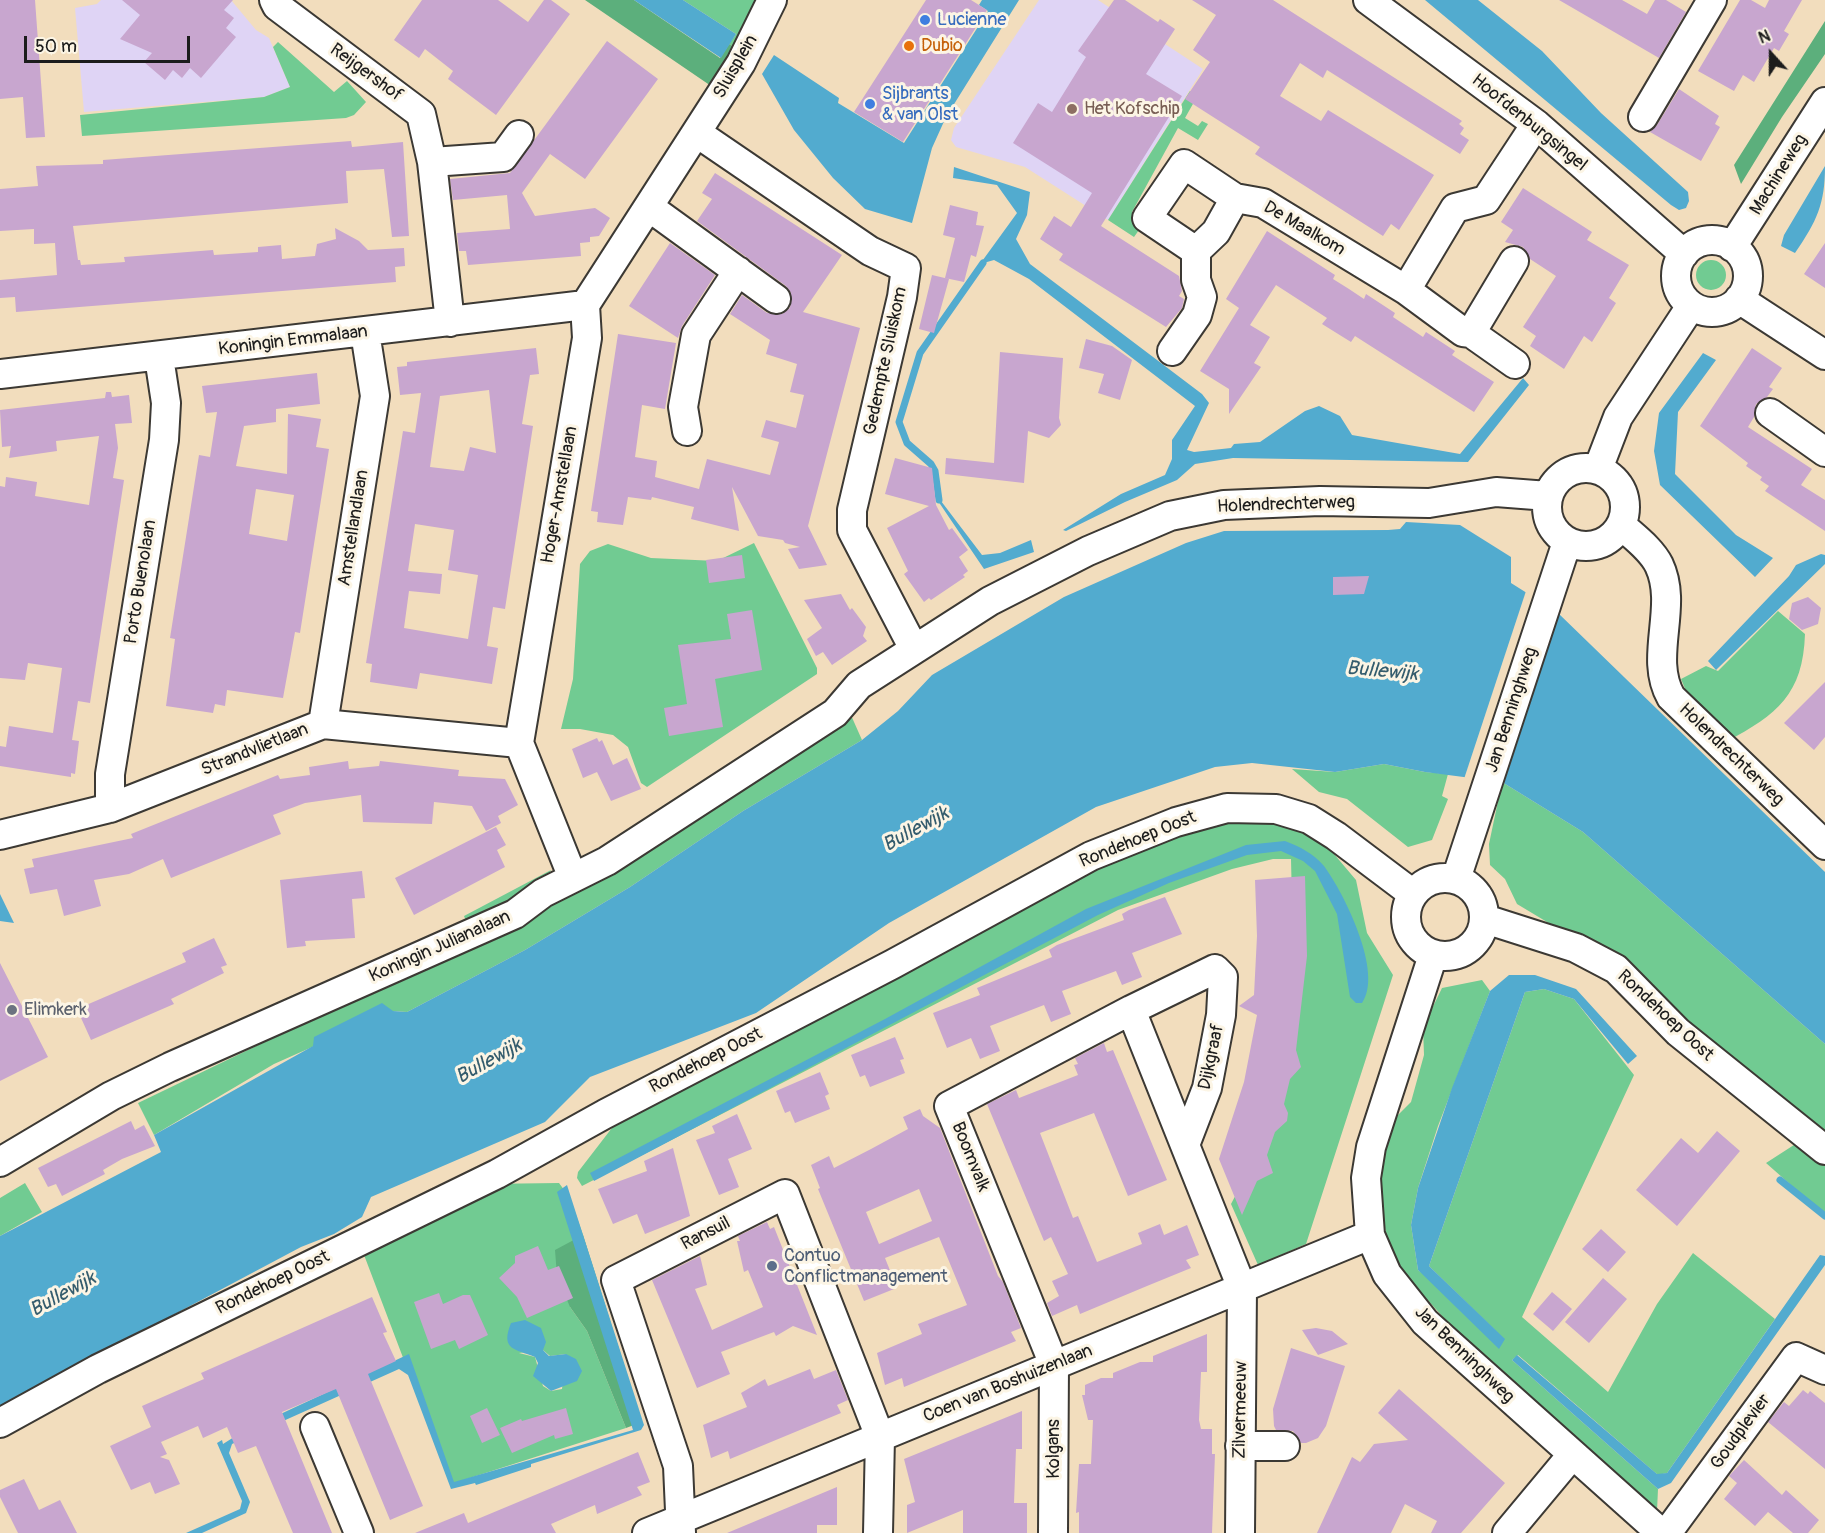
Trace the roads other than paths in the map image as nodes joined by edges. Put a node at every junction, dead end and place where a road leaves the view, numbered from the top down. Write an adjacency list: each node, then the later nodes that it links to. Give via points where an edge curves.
1 (274, 0): 10 (street, Reijgershof, via 341,56 421,114)
2 (772, 0): 8 (street, Sluisplein, via 741,63)
3 (1713, 0): 6 (street)
4 (1373, 1): 7 (street, Hoofdenburgsingel)
5 (1825, 102): 13 (street, Machineweg)
6 (1643, 117)
7 (1536, 124): 15 (street, Hoofdenburgsingel); 18 (street, via 1486,200 1455,208)
8 (697, 133): 12 (street); 38 (street, Gedempte Sluiskom, via 870,251 906,268 852,510 852,530)
9 (519, 135): 10 (street, via 503,157)
10 (432, 162): 23 (street, Reijgershof)
11 (1235, 198): 14 (street, via 1216,232); 14 (street, De Maalkom, via 1184,164 1147,219); 18 (street, De Maalkom, via 1263,202)
12 (649, 207): 17 (street); 21 (street)
13 (1732, 247): 15 (street, via 1702,242); 20 (street, via 1747,268)
14 (1196, 251): 26 (street, via 1196,280 1202,297 1197,315)
15 (1684, 254): 22 (street, via 1676,277 1678,289)
16 (1514, 261): 25 (street)
17 (738, 271): 19 (street); 32 (street, via 696,335 683,407)
18 (1406, 290): 25 (street, De Maalkom, via 1463,332)
19 (776, 298)
20 (1739, 299): 22 (street, via 1727,309 1715,312); 27 (street)
21 (585, 305): 23 (street, Koningin Emmalaan); 40 (street, Hoger-Amstellaan, via 587,338)
22 (1690, 306): 34 (street, via 1618,417)
23 (450, 322): 24 (street, Koningin Emmalaan)
24 (364, 332): 28 (street, Koningin Emmalaan); 39 (street, Amstellandlaan, via 375,396)
25 (1471, 333): 29 (street, De Maalkom)
26 (1172, 351)
27 (1825, 356)
28 (159, 357): 30 (street, Koningin Emmalaan); 41 (street, Porto Buenolaan, via 166,403 164,440 110,774)
29 (1515, 364)
30 (0, 374)
31 (1770, 413): 33 (street)
32 (687, 431)
33 (1825, 452)
34 (1598, 469): 35 (street, via 1585,467 1562,475); 36 (street, via 1623,491 1625,514)
35 (1548, 496): 37 (street, via 1550,522); 38 (street, Holendrechterweg, via 1496,492 1429,502 1224,505 1170,516 1088,551 990,601)
36 (1621, 525): 37 (street, via 1614,535 1598,544 1579,546); 43 (street, Holendrechterweg, via 1651,553 1664,579 1663,673 1671,698)
37 (1568, 542): 45 (street, Jan Benninghweg)
38 (914, 649): 44 (street, Koningin Julianalaan, via 859,685 835,713 607,861)
39 (323, 724): 40 (street, Strandvlietlaan); 41 (street, Strandvlietlaan)
40 (519, 743): 44 (street)
41 (111, 807): 42 (street, Strandvlietlaan)
42 (0, 835)
43 (1825, 845)
44 (573, 878): 53 (street, Koningin Julianalaan, via 481,931 111,1096)
45 (1456, 879): 46 (street, via 1440,878 1425,883); 47 (street, via 1478,894)
46 (1413, 894): 48 (street, via 1406,917 1408,930 1418,945); 58 (street, Rondehoep Oost, via 1309,819 1276,809 1227,808 1176,822 1092,856 497,1174 98,1369)
47 (1485, 919): 48 (street, via 1482,931 1468,949 1445,956); 52 (street, Rondehoep Oost, via 1576,948 1616,969 1678,1032)
48 (1433, 954): 54 (street, Jan Benninghweg, via 1371,1147 1366,1178)
49 (1215, 969): 50 (street, Boomvalk); 51 (street, Dijkgraaf, via 1223,977 1221,1015 1207,1088)
50 (1131, 1010): 51 (street); 56 (street, Boomvalk, via 949,1106)
51 (1185, 1145): 55 (street)
52 (1825, 1150)
53 (0, 1162)
54 (1370, 1235): 55 (street, Coen van Boshuizenlaan); 63 (street, Jan Benninghweg, via 1387,1274 1425,1322)
55 (1242, 1288): 56 (street, Coen van Boshuizenlaan); 61 (street, Zilvermeeuw)
56 (1054, 1365): 60 (street, Coen van Boshuizenlaan); 68 (street, Kolgans)
57 (1825, 1370): 72 (street, Goudplevier, via 1796,1357)
58 (0, 1423)
59 (315, 1427): 65 (street)
60 (880, 1437): 64 (street, Coen van Boshuizenlaan); 64 (street, Ransuil, via 785,1194 616,1280 678,1466); 67 (street)
61 (1240, 1446): 62 (street); 69 (street, Zilvermeeuw)
62 (1286, 1446)
63 (1572, 1455): 70 (street); 71 (street, Jan Benninghweg)
64 (681, 1526): 66 (street, Coen van Boshuizenlaan)
65 (359, 1533)
66 (647, 1533)
67 (878, 1533)
68 (1053, 1533)
69 (1240, 1533)
70 (1507, 1533)
71 (1661, 1533)
72 (1667, 1533)

